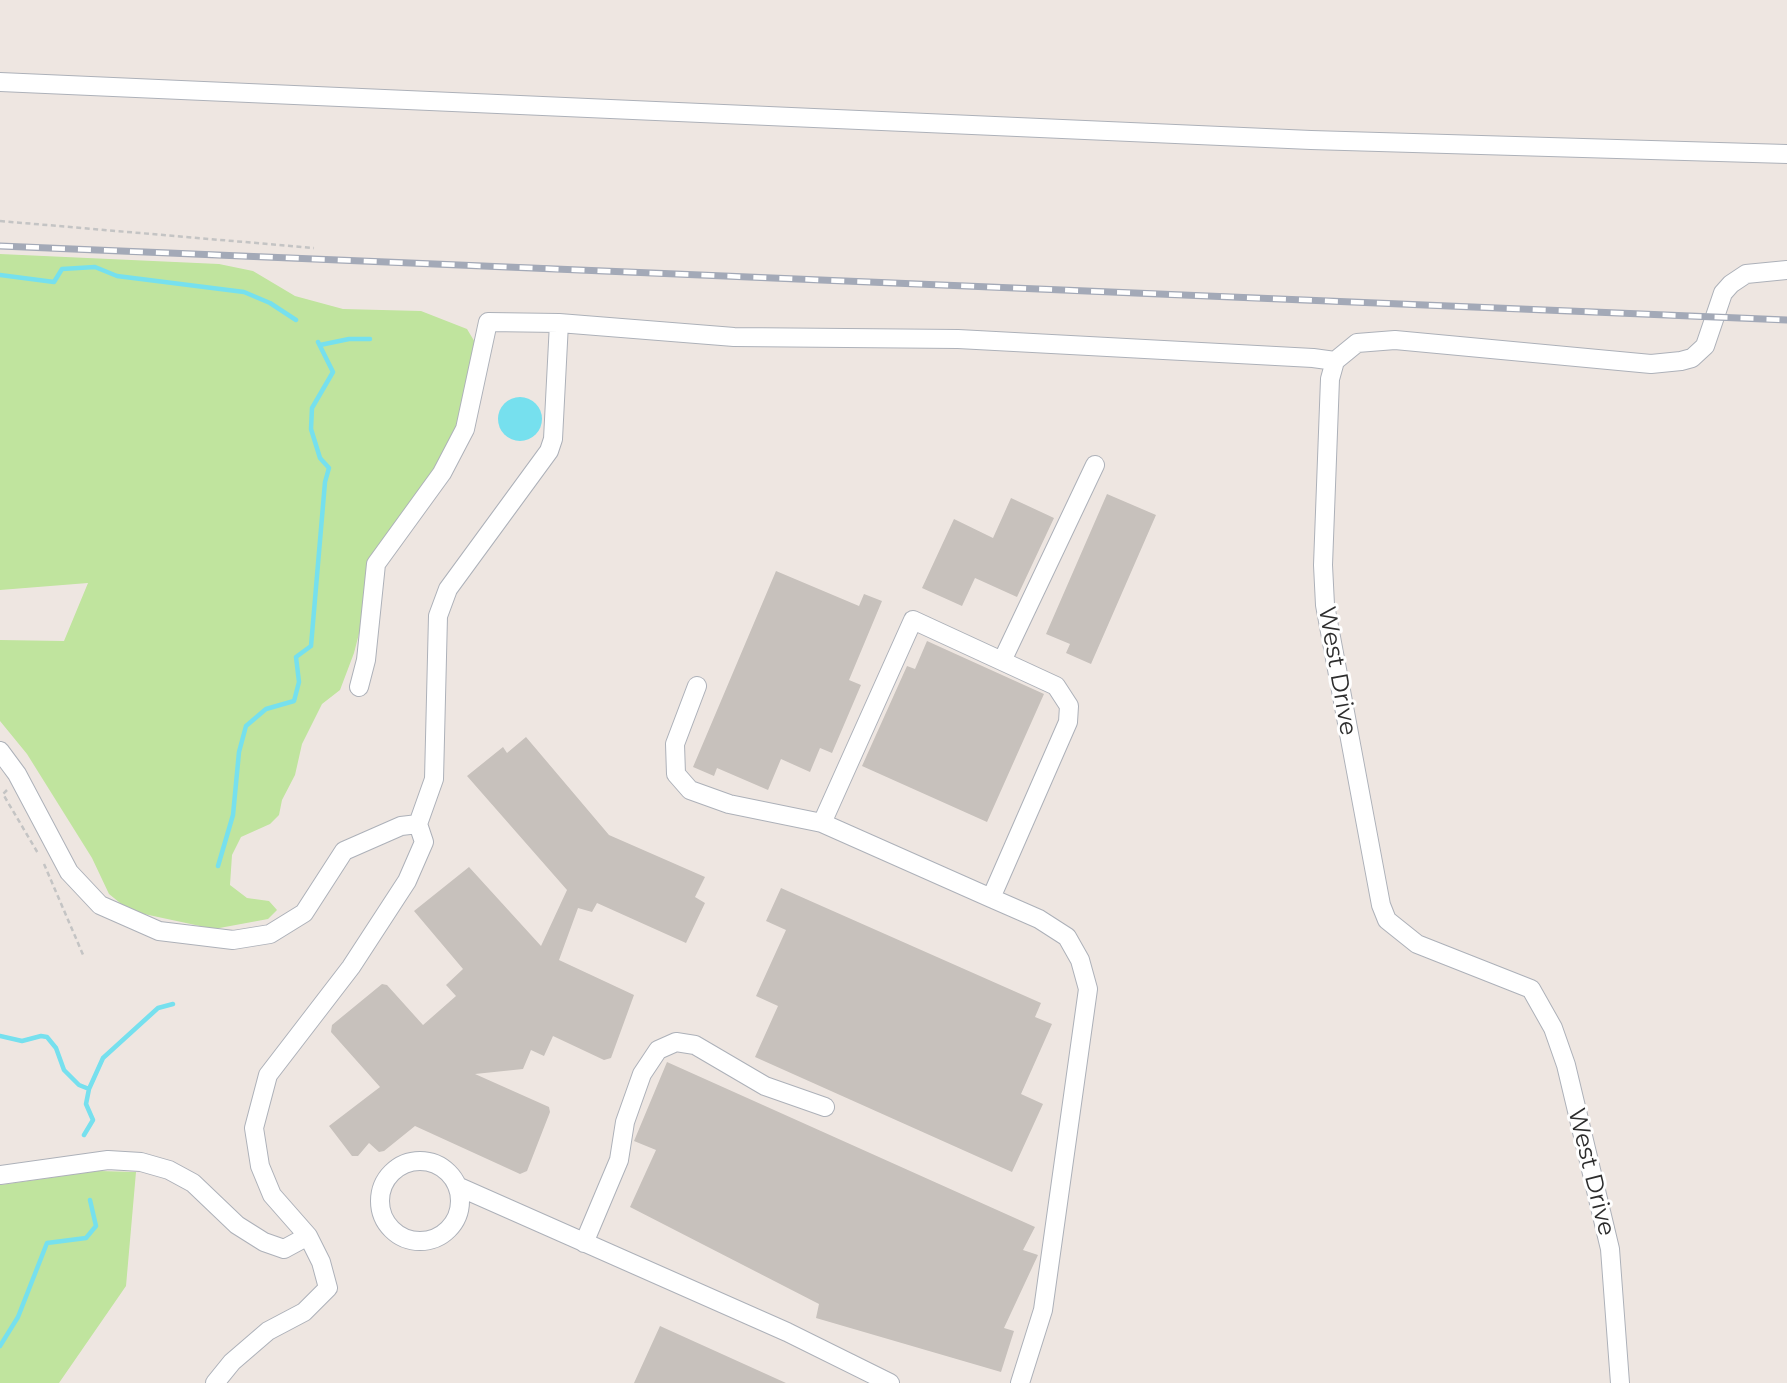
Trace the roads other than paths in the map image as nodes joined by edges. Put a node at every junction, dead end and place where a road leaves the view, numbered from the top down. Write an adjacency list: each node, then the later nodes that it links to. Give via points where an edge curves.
1 (0, 82): 2 (street, via 1311,141)
2 (1787, 154)
3 (1787, 270): 5 (street, via 1746,274 1731,284 1723,293 1705,346 1681,361 1651,364 1395,340 1357,343)
4 (559, 323): 5 (street, via 734,337 958,340); 9 (street, via 488,322 465,429 442,473 376,564); 12 (street, via 549,452 448,589 438,616 434,779)
5 (1335, 361): 22 (street, West Drive, via 1326,462 1325,605 1381,905 1387,920 1417,944 1531,989 1553,1028 1610,1249)
6 (1095, 465): 7 (street)
7 (1003, 661): 11 (street, via 914,620); 13 (street, via 1056,686 1069,706 1068,722)
8 (698, 686): 11 (street, via 675,744 676,774 690,790 729,804)
9 (359, 687)
10 (0, 751): 12 (street, via 20,779 69,872 100,905 159,930 233,940 270,934 304,913 344,851 401,826)
11 (822, 823): 13 (street)
12 (418, 824): 17 (street, via 424,842 407,881 351,967 268,1075 254,1128 260,1166 272,1195)
13 (991, 898): 21 (street, via 1067,937 1088,989 1043,1310)
14 (825, 1107): 18 (street, via 765,1086 695,1045 676,1042 658,1049 642,1074 625,1122 619,1160)
15 (0, 1175): 17 (street, via 108,1160 141,1162 193,1183 237,1225 264,1242 284,1249)
16 (457, 1186): 16 (street, via 437,1165 409,1162 386,1179 380,1197 383,1216 402,1237 431,1240 454,1223 460,1205); 18 (street)
17 (308, 1236): 19 (street, via 327,1288 304,1312 268,1331)
18 (584, 1243): 20 (street, via 787,1332)
19 (215, 1383)
20 (890, 1383)
21 (1020, 1383)
22 (1620, 1383)

